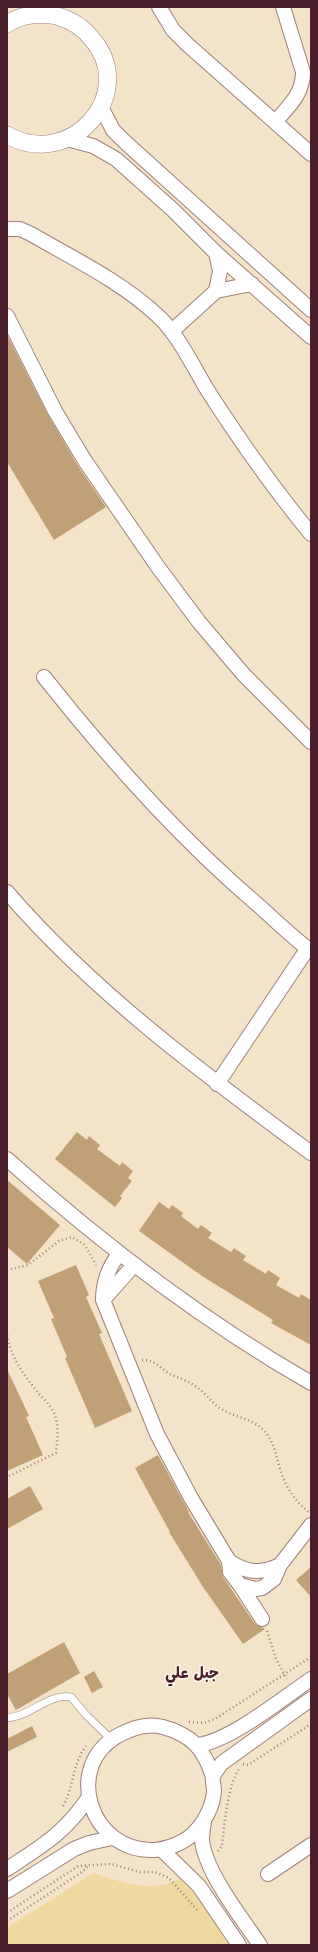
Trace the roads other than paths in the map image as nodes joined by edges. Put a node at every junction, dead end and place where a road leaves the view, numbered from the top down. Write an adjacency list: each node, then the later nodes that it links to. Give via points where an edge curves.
1 (16, 7): 5 (street)
2 (159, 7): 7 (street, via 173,30)
3 (283, 7): 7 (street, via 303,72 303,82 294,101)
4 (62, 13): 5 (street, via 27,15); 6 (street, via 84,29 98,46 106,65 107,87)
5 (8, 23)
6 (101, 107): 9 (street, via 81,132); 15 (street, via 113,130 125,142)
7 (275, 122): 10 (street)
8 (7, 135): 9 (street, via 33,145)
9 (68, 140): 12 (street, via 93,146 116,160 173,210)
10 (311, 154)
11 (7, 229): 17 (street, via 20,229 31,234 114,283 144,304)
12 (216, 253): 13 (street); 14 (street, via 220,271)
13 (252, 284): 14 (street); 18 (street)
14 (216, 291): 17 (street)
15 (311, 310)
16 (7, 316): 21 (street, via 55,411 85,461 158,567 199,622 244,675)
17 (172, 331): 19 (street, via 257,464)
18 (311, 337)
19 (311, 534)
20 (44, 677): 23 (street, via 112,760 180,833 230,881)
21 (311, 742)
22 (7, 892): 24 (street, via 108,992)
23 (309, 949): 24 (street)
24 (217, 1084): 25 (street)
25 (311, 1153)
26 (7, 1159): 27 (street)
27 (119, 1254): 28 (street); 29 (street, via 107,1273)
28 (134, 1265): 29 (street); 30 (street, via 207,1318)
29 (103, 1300): 32 (street, via 158,1434 191,1498)
30 (311, 1383)
31 (311, 1525): 33 (street)
32 (229, 1560): 33 (street, via 248,1571 270,1570); 34 (street, via 230,1572)
33 (280, 1565): 34 (street, via 269,1584 255,1589)
34 (240, 1585): 35 (street)
35 (262, 1619)
36 (311, 1679): 40 (street, via 223,1738)
37 (311, 1699): 41 (street, via 230,1756)
38 (7, 1718): 39 (lane, via 17,1717 57,1698 71,1697)
39 (106, 1735): 40 (street, via 156,1725 178,1731); 42 (street, via 93,1765)
40 (197, 1745): 41 (street, via 207,1760)
41 (213, 1777): 43 (street, via 214,1792)
42 (89, 1797): 44 (street, via 97,1819); 47 (street, via 64,1829)
43 (204, 1822): 46 (street, via 192,1835 178,1844); 51 (street, via 202,1840 207,1860)
44 (112, 1838): 46 (street, via 139,1849); 49 (street, via 74,1848)
45 (311, 1845): 48 (street)
46 (161, 1849): 50 (street, via 188,1874)
47 (7, 1869)
48 (268, 1874)
49 (7, 1891)
50 (239, 1945)
51 (260, 1945)

